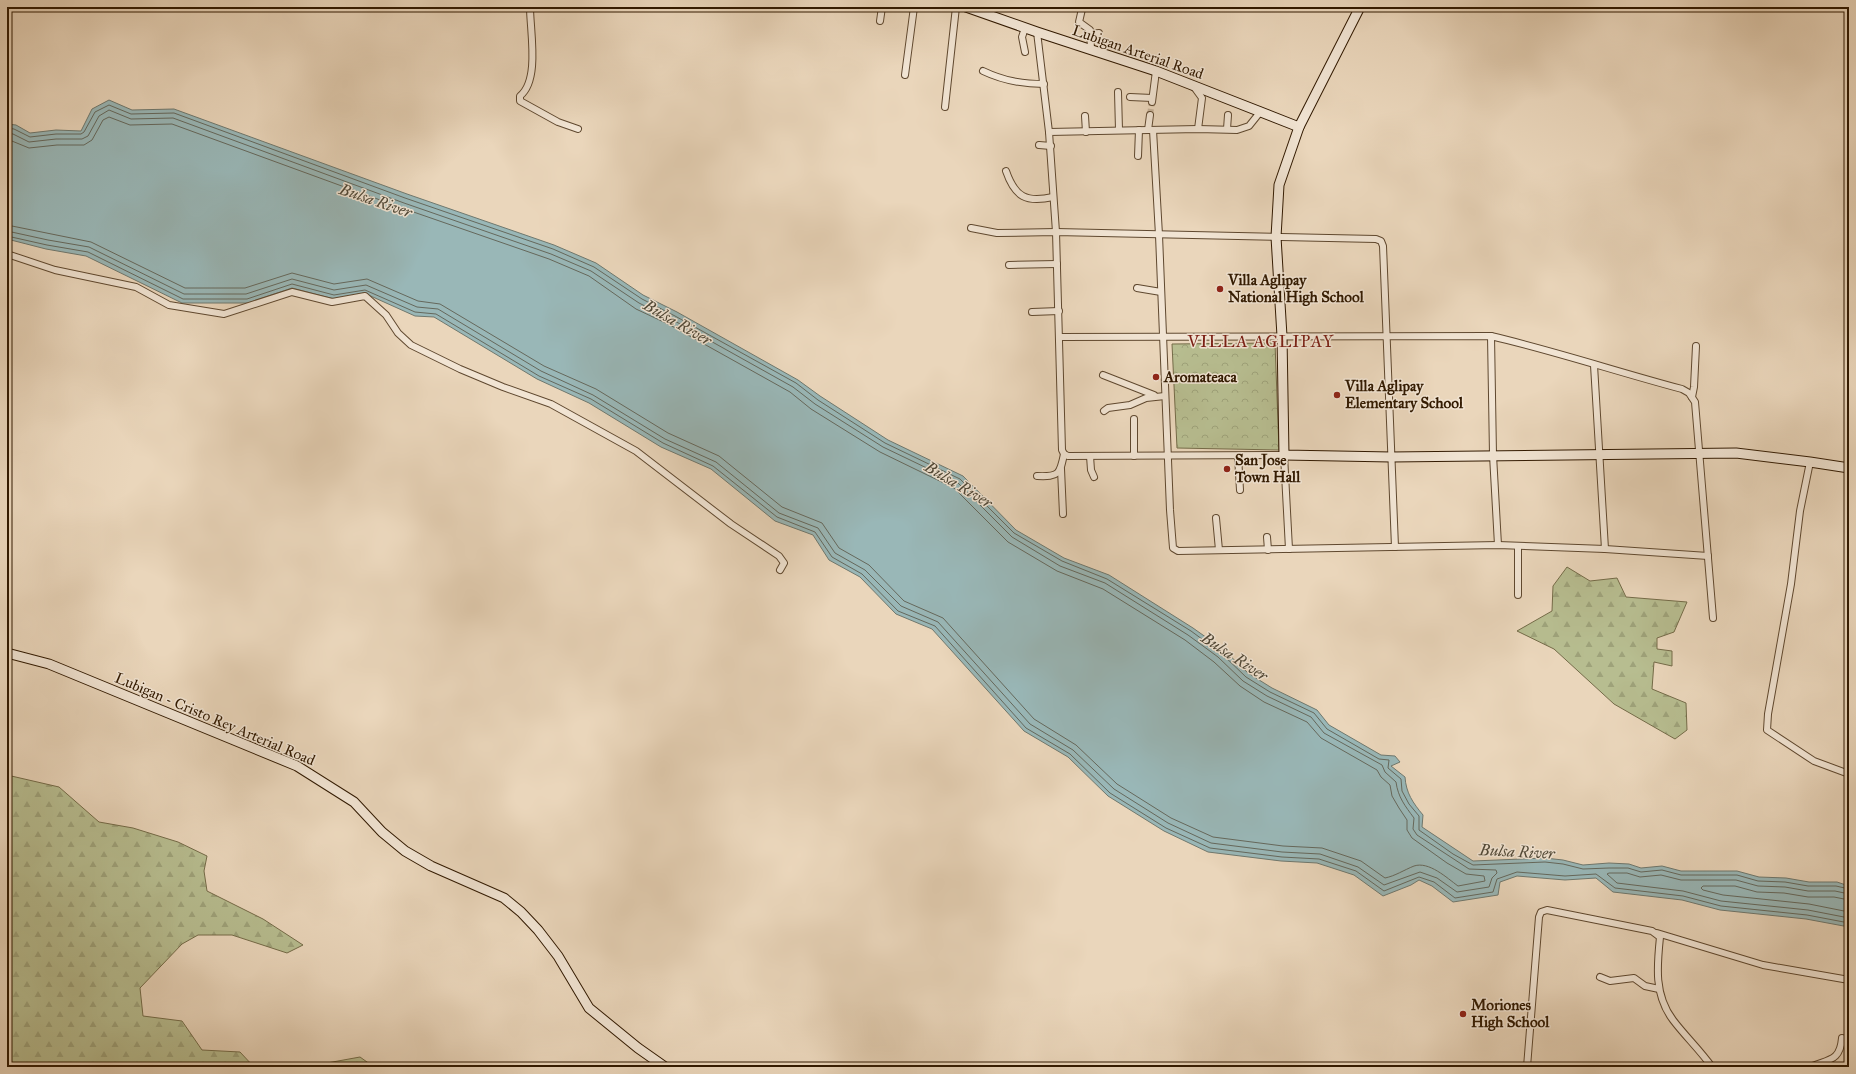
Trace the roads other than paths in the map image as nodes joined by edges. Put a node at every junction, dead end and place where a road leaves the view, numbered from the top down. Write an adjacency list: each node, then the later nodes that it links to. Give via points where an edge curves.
1 (530, 7): 28 (street, via 533,44 530,83 526,92 520,96 520,101 558,122)
2 (882, 7): 8 (street)
3 (914, 7): 17 (street)
4 (956, 7): 22 (street)
5 (1360, 7): 27 (main road)
6 (970, 8): 9 (main road, Lubigan Arterial Road)
7 (1082, 9): 12 (street, via 1079,22 1090,30)
8 (880, 21)
9 (1025, 28): 10 (main road, Lubigan Arterial Road); 14 (street, via 1022,37)
10 (1037, 32): 13 (main road, Lubigan Arterial Road); 18 (street)
11 (1099, 32): 12 (street)
12 (1091, 34): 13 (street)
13 (1091, 49): 16 (main road, Lubigan Arterial Road)
14 (1025, 52)
15 (983, 71): 18 (street, via 1008,82)
16 (1156, 71): 19 (main road, Lubigan Arterial Road); 21 (street, via 1152,100)
17 (904, 75)
18 (1044, 84): 34 (street)
19 (1193, 86): 23 (main road, Lubigan Arterial Road); 29 (street, via 1202,98)
20 (1118, 92): 31 (street)
21 (1130, 97)
22 (945, 107)
23 (1261, 111): 27 (main road, Lubigan Arterial Road); 30 (street, via 1248,126 1237,130)
24 (1228, 114): 30 (street)
25 (1150, 115): 33 (street)
26 (1085, 116): 35 (street)
27 (1299, 127): 44 (main road, via 1279,185)
28 (578, 129)
29 (1198, 129): 30 (street); 33 (street)
30 (1228, 129)
31 (1119, 130): 32 (street); 35 (street)
32 (1139, 130): 33 (street); 38 (street)
33 (1150, 130): 43 (street)
34 (1049, 132): 35 (street); 37 (street)
35 (1086, 132)
36 (1039, 145): 37 (street)
37 (1050, 146): 40 (street)
38 (1138, 156)
39 (1006, 171): 40 (street, via 1014,190 1019,194 1036,200)
40 (1053, 197): 42 (street)
41 (971, 228): 42 (street, via 997,233)
42 (1056, 232): 43 (street); 46 (street)
43 (1159, 235): 44 (street); 49 (street)
44 (1276, 237): 53 (main road); 56 (street, via 1381,241)
45 (7, 254): 92 (street, via 55,270 136,287 169,305 224,314 292,292 332,302 365,296 386,315 398,333 411,345 460,369 551,404 636,451 731,524 779,556 784,563)
46 (1057, 264): 47 (street); 50 (street)
47 (1009, 265)
48 (1137, 288): 49 (street)
49 (1161, 292): 52 (street)
50 (1059, 311): 51 (street); 55 (street)
51 (1032, 312)
52 (1163, 336): 53 (street); 55 (street); 61 (street)
53 (1282, 336): 56 (street); 68 (main road)
54 (1491, 336): 56 (street); 58 (street, via 1539,347); 69 (street)
55 (1060, 337): 65 (street)
56 (1386, 337): 74 (street)
57 (1696, 346): 62 (street)
58 (1594, 365): 62 (street, via 1682,389); 66 (street)
59 (1103, 375): 60 (street)
60 (1156, 396): 61 (street); 63 (street)
61 (1165, 396): 72 (street)
62 (1692, 397): 67 (street, via 1695,402)
63 (1104, 411)
64 (1134, 419): 71 (street)
65 (1064, 454): 70 (street); 77 (street)
66 (1599, 454): 67 (main road); 69 (main road); 87 (street)
67 (1700, 454): 75 (main road, via 1743,454); 91 (street)
68 (1284, 455): 73 (street); 74 (main road); 88 (street)
69 (1493, 455): 74 (main road); 84 (street)
70 (1090, 456): 71 (street); 79 (street, via 1090,470)
71 (1134, 456): 72 (street)
72 (1168, 456): 73 (street); 89 (street, via 1173,548 1178,551)
73 (1238, 456): 80 (street)
74 (1391, 457): 86 (street)
75 (1810, 462): 76 (main road); 96 (street, via 1800,511 1767,730 1814,762)
76 (1849, 468)
77 (1061, 469): 78 (street, via 1054,476); 81 (street)
78 (1037, 476)
79 (1094, 477)
80 (1240, 490)
81 (1063, 514)
82 (1216, 518): 89 (street)
83 (1267, 537): 90 (street)
84 (1498, 545): 85 (street); 86 (street)
85 (1518, 546): 87 (street); 93 (street)
86 (1395, 548): 88 (street)
87 (1605, 548): 91 (street)
88 (1289, 549): 90 (street)
89 (1219, 550): 90 (street)
90 (1268, 550)
91 (1708, 556): 94 (street)
92 (780, 570)
93 (1518, 595)
94 (1713, 618)
95 (7, 654): 102 (main road, Lubigan - Cristo Rey Arterial Road, via 50,664 117,691 297,766 323,782 354,802 382,832 405,851 431,866 504,898 521,912 558,956 590,1008)
96 (1849, 774)
97 (1657, 933): 99 (street, via 1763,965); 100 (street, via 1660,937 1657,965); 103 (street, via 1547,910 1541,912)
98 (1600, 977): 100 (street, via 1610,981 1634,978 1645,986)
99 (1849, 980)
100 (1659, 989): 104 (street, via 1672,1020)
101 (1842, 1038): 105 (street, via 1841,1050 1833,1058)
102 (665, 1067)
103 (1527, 1067)
104 (1712, 1067)
105 (1810, 1067)

